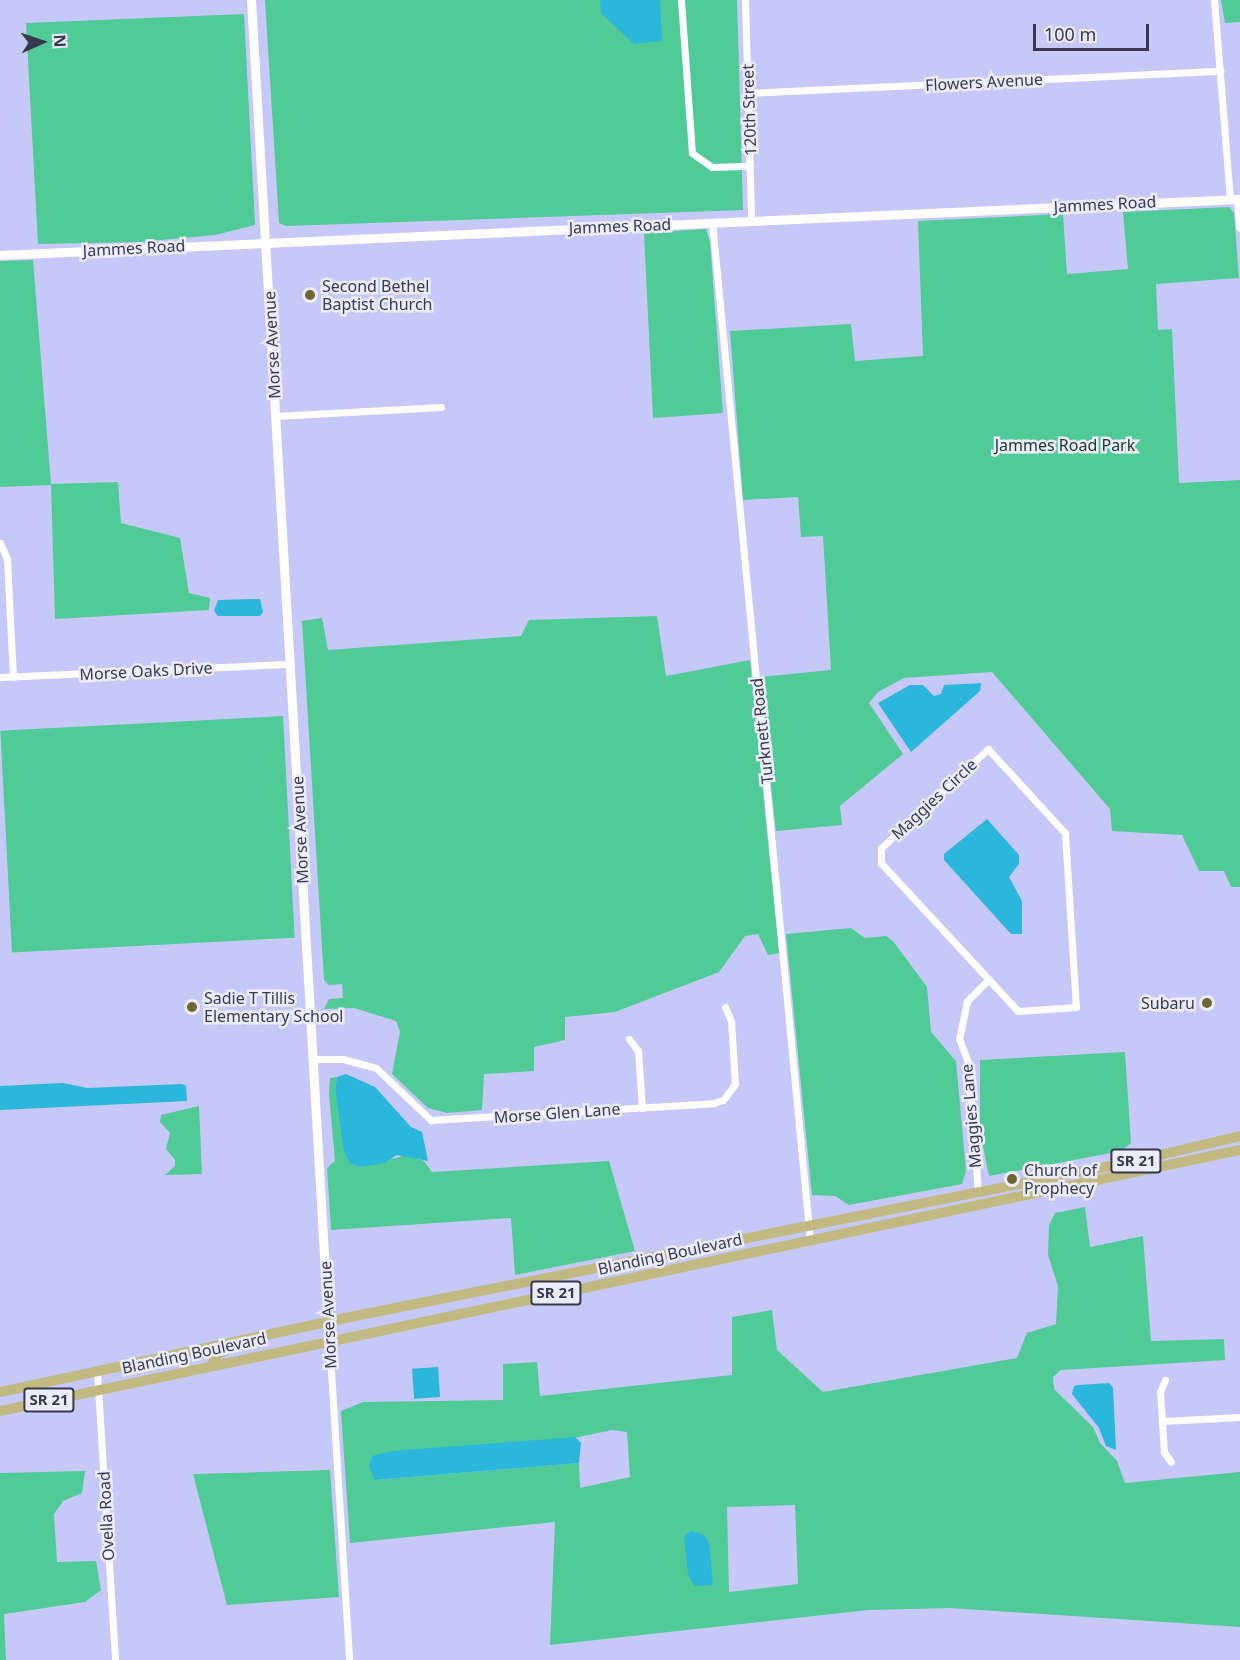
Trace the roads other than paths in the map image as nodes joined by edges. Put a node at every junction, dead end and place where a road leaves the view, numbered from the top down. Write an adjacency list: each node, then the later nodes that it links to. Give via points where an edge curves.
1 (251, 0): 12 (street, Morse Avenue)
2 (681, 0): 7 (street, via 692,153 712,167)
3 (745, 0): 6 (street, 120th Street)
4 (1214, 0): 5 (street)
5 (1220, 71): 6 (street, Flowers Avenue); 8 (street)
6 (748, 93): 7 (street, 120th Street)
7 (750, 166): 9 (street, 120th Street)
8 (1236, 199): 9 (street, Jammes Road); 11 (street)
9 (751, 220): 10 (street, Jammes Road)
10 (712, 222): 12 (street, Jammes Road); 33 (street, Turknett Road)
11 (1240, 227)
12 (267, 242): 13 (street, Jammes Road); 15 (street, Morse Avenue)
13 (0, 255)
14 (441, 407): 15 (street)
15 (276, 416): 17 (street, Morse Avenue)
16 (0, 543): 19 (street, via 8,559)
17 (291, 664): 19 (street, Morse Oaks Drive); 23 (street, Morse Avenue)
18 (0, 677): 19 (street, Morse Oaks Drive)
19 (13, 677)
20 (988, 980): 20 (street, Maggies Circle, via 881,863 880,856 881,848 988,749 1065,833 1076,1007 1018,1011); 30 (street, Maggies Lane, via 967,1001 959,1039 968,1062)
21 (725, 1007): 24 (street, Morse Glen Lane, via 731,1021 736,1074 730,1094 713,1103)
22 (629, 1039): 24 (street, via 639,1051)
23 (313, 1059): 24 (street, Morse Glen Lane, via 343,1059 376,1068 431,1120); 39 (street, Morse Avenue)
24 (642, 1108)
25 (1240, 1136): 27 (main road, Blanding Boulevard / SR 21)
26 (1240, 1150): 28 (main road, Blanding Boulevard / SR 21)
27 (1130, 1162): 28 (street); 29 (main road, Blanding Boulevard / SR 21)
28 (1132, 1175): 31 (main road, Blanding Boulevard / SR 21)
29 (1009, 1186): 30 (main road, Blanding Boulevard / SR 21); 31 (main road, via 984,1197)
30 (978, 1192): 32 (main road, via 967,1202); 33 (main road, Blanding Boulevard / SR 21)
31 (975, 1207): 32 (main road, Blanding Boulevard / SR 21)
32 (942, 1213): 34 (main road, Blanding Boulevard / SR 21)
33 (810, 1226): 34 (street, Turknett Road); 35 (main road, Blanding Boulevard / SR 21)
34 (810, 1240): 36 (main road, Blanding Boulevard / SR 21)
35 (648, 1257): 36 (main road); 37 (main road, Blanding Boulevard / SR 21)
36 (651, 1273): 38 (main road, Blanding Boulevard / SR 21)
37 (488, 1289): 38 (main road); 39 (main road, Blanding Boulevard / SR 21)
38 (491, 1306): 41 (main road, Blanding Boulevard / SR 21)
39 (328, 1322): 40 (main road, Blanding Boulevard / SR 21); 41 (street, Morse Avenue)
40 (243, 1339): 42 (main road, via 218,1355); 43 (main road, Blanding Boulevard / SR 21)
41 (329, 1339): 42 (main road, Blanding Boulevard / SR 21); 52 (street, Morse Avenue)
42 (212, 1364): 45 (main road, Blanding Boulevard / SR 21)
43 (97, 1372): 45 (street, Ovella Road); 46 (main road, Blanding Boulevard / SR 21)
44 (1165, 1380): 49 (street, via 1160,1392)
45 (98, 1389): 47 (main road, Blanding Boulevard / SR 21); 51 (street, Ovella Road)
46 (0, 1392)
47 (0, 1411)
48 (1240, 1417): 49 (street)
49 (1162, 1421): 50 (street, via 1164,1452)
50 (1171, 1462)
51 (115, 1660)
52 (349, 1660)

